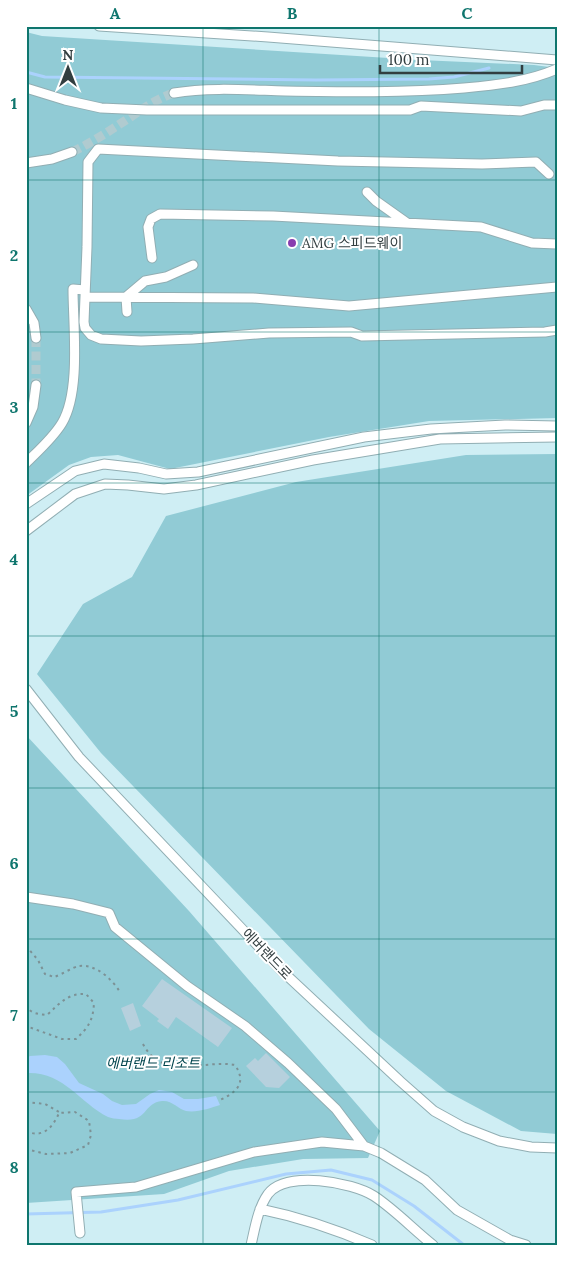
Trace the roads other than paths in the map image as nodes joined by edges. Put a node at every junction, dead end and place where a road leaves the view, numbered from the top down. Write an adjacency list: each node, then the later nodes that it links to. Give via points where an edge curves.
1 (99, 26): 2 (street)
2 (557, 60)
3 (557, 69): 5 (street, via 539,77 506,84)
4 (26, 88): 9 (street, via 101,108)
5 (381, 92): 6 (street, via 208,89); 9 (street)
6 (174, 93)
7 (544, 105): 8 (street); 9 (street, via 521,111 421,106 410,110); 10 (street)
8 (557, 105)
9 (382, 110)
10 (557, 113)
11 (72, 152): 12 (street)
12 (26, 163)
13 (550, 174): 20 (street, via 536,162 482,164 329,160 98,149 88,162)
14 (367, 192): 15 (street)
15 (407, 223): 16 (street, via 480,227 532,244); 17 (street, via 160,214 148,227)
16 (557, 244)
17 (152, 258)
18 (192, 264): 21 (street, via 166,277 145,281)
19 (557, 288): 21 (street, via 348,306 253,298)
20 (85, 294): 21 (street); 24 (street, via 85,328 91,336 101,340 174,340 270,333 351,332 362,336); 30 (street, via 73,289 74,361 69,405 62,422)
21 (126, 297): 23 (street)
22 (26, 308): 25 (street, via 34,323)
23 (126, 312)
24 (557, 330)
25 (36, 338)
26 (36, 385): 27 (street, via 33,407)
27 (26, 424)
28 (557, 426): 31 (street, via 430,429 364,437 198,472 166,474 104,464 75,471)
29 (557, 437): 32 (street, via 440,439 164,489 105,484 74,494)
30 (26, 464)
31 (26, 504)
32 (26, 531)
33 (26, 689): 36 (street, 에버랜드로, via 79,757 274,962 427,1105 462,1127 499,1141)
34 (26, 897): 35 (street, via 108,912 115,927 187,986 245,1026 288,1063 336,1109)
35 (364, 1146): 38 (street, via 322,1142 254,1152 136,1187 76,1192); 42 (street, via 425,1180 457,1210 510,1240)
36 (557, 1148)
37 (260, 1210): 39 (street); 40 (street, via 338,1230); 41 (street, via 274,1188 286,1183 306,1180 354,1187 373,1195)
38 (80, 1233)
39 (251, 1245)
40 (372, 1245)
41 (433, 1245)
42 (526, 1245)

